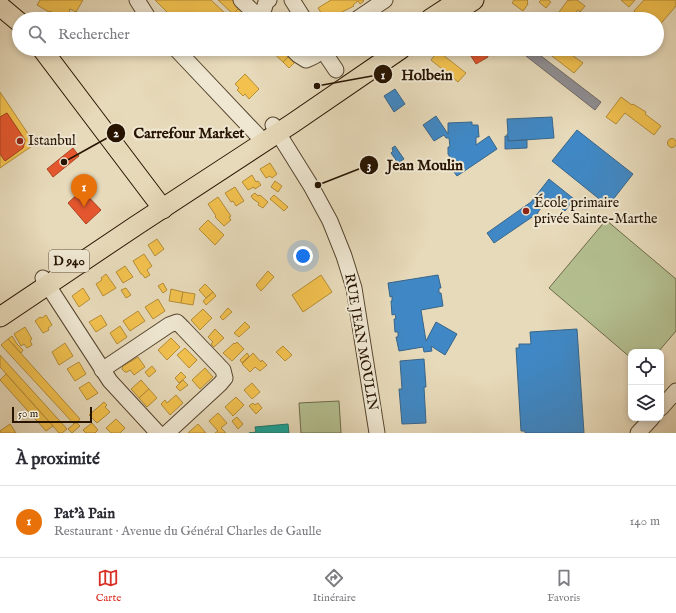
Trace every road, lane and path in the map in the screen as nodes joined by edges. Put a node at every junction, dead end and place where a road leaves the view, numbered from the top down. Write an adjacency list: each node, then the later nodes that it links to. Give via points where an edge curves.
1 (6, 0): 10 (main road)
2 (12, 0): 11 (main road)
3 (137, 0): 12 (street)
4 (241, 0): 13 (street)
5 (292, 0): 15 (street)
6 (385, 0): 16 (street)
7 (458, 0): 17 (main road)
8 (474, 0): 18 (main road)
9 (267, 1): 14 (street)
10 (0, 5): 19 (main road)
11 (18, 12)
12 (145, 12)
13 (254, 12)
14 (263, 12)
15 (300, 12)
16 (367, 12)
17 (440, 12)
18 (456, 12)
19 (12, 16)
20 (47, 56): 29 (main road)
21 (184, 56): 28 (street, RUE JEAN MOULIN)
22 (300, 56): 23 (street, via 306,60)
23 (314, 56)
24 (327, 56): 27 (street)
25 (375, 56): 28 (main road, D 940)
26 (390, 56): 28 (main road, D 940)
27 (336, 70)
28 (268, 134): 29 (main road, D 940); 39 (street, RUE JEAN MOULIN, via 311,186 344,256 354,288)
29 (160, 205): 30 (main road, D 940, via 118,226)
30 (45, 282): 31 (main road, D 940); 32 (main road, D 940); 33 (street)
31 (0, 307)
32 (0, 317)
33 (102, 370): 37 (street); 38 (street, via 177,322 223,370 225,378)
34 (676, 391): 35 (street)
35 (664, 405)
36 (649, 421): 40 (street)
37 (158, 433)
38 (167, 433)
39 (377, 433)
40 (638, 433)

